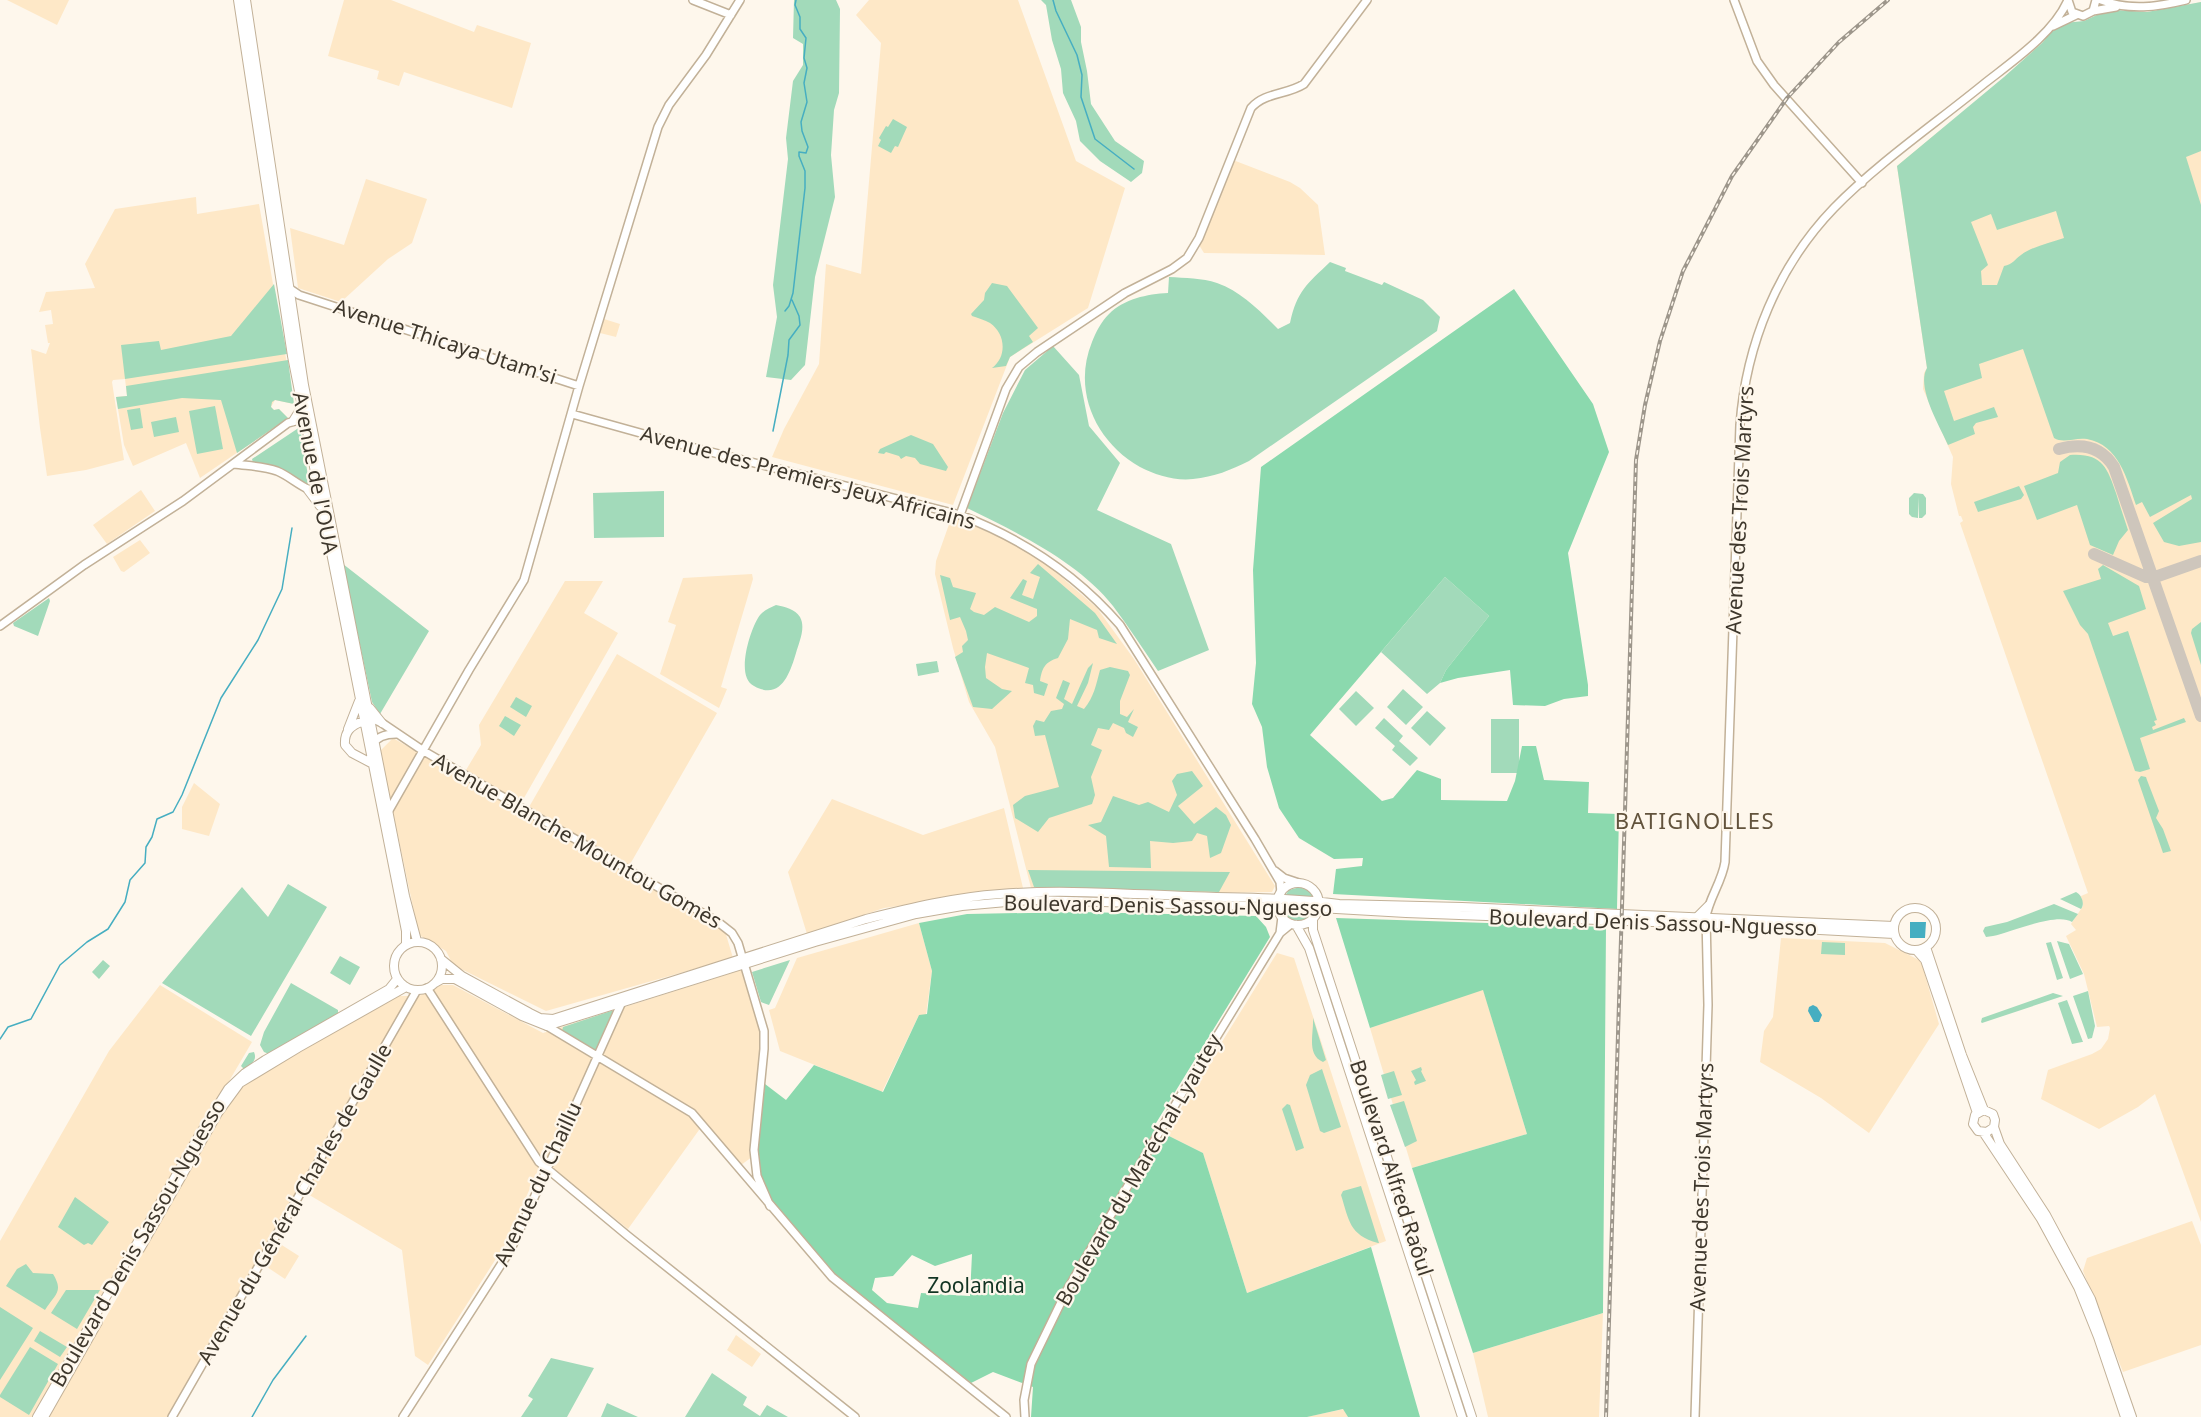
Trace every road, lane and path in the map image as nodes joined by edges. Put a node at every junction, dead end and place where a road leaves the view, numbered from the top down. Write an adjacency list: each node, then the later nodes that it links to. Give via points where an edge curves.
1 (238, 0): 17 (main road, Avenue de l'OUA)
2 (246, 0): 17 (main road, Avenue de l'OUA)
3 (693, 0): 13 (street)
4 (740, 0): 13 (street)
5 (1367, 0): 29 (street, via 1304,84 1263,98 1251,108 1199,238 1187,258 1125,293 1019,367 1006,389)
6 (1734, 0): 16 (street, via 1757,61)
7 (2068, 0): 14 (street); 15 (street, Avenue des Trois Martyrs)
8 (2096, 0): 12 (street)
9 (2101, 0): 11 (street)
10 (2186, 0): 11 (street, via 2150,8)
11 (2122, 6): 12 (street, Avenue des Trois Martyrs)
12 (2092, 11): 14 (street, Avenue des Trois Martyrs)
13 (731, 15): 20 (street, via 658,127)
14 (2076, 15): 15 (street, Avenue des Trois Martyrs)
15 (2051, 27): 16 (street, Avenue des Trois Martyrs)
16 (1862, 183): 45 (street, Avenue des Trois Martyrs, via 1818,226 1782,279 1762,322 1745,379 1738,462 1725,862)
17 (285, 287): 18 (street, Avenue Thicaya Utam'si); 19 (main road, Avenue de l'OUA)
18 (311, 298): 19 (street, Avenue Thicaya Utam'si, via 301,298); 20 (street, Avenue Thicaya Utam'si)
19 (288, 307): 21 (main road, Avenue de l'OUA); 23 (main road, Avenue de l'OUA)
20 (579, 386): 22 (street)
21 (302, 408): 23 (main road, Avenue de l'OUA); 24 (main road)
22 (572, 414): 29 (street, Avenue des Premiers Jeux Africains); 38 (street, via 524,580)
23 (307, 418): 24 (street); 27 (main road, Avenue de l'OUA)
24 (292, 421): 25 (street)
25 (234, 464): 26 (street, via 277,471); 30 (street)
26 (308, 490): 27 (street); 28 (main road)
27 (322, 492): 28 (main road, Avenue de l'OUA); 32 (main road, Avenue de l'OUA)
28 (322, 511): 31 (main road, Avenue de l'OUA)
29 (960, 515): 42 (street, Avenue des Premiers Jeux Africains, via 1001,532 1046,558 1100,602 1131,641)
30 (0, 626)
31 (359, 699): 33 (main road, Avenue de l'OUA); 35 (main road)
32 (368, 706): 33 (main road, Avenue de l'OUA); 34 (main road)
33 (367, 720): 34 (street, Avenue Blanche Mountou Gomès); 35 (main road); 37 (main road, Avenue de l'OUA); 39 (main road, Avenue de l'OUA)
34 (382, 723): 36 (street, Avenue Blanche Mountou Gomès)
35 (347, 731): 40 (main road, via 347,750)
36 (396, 734): 37 (street); 38 (street, Avenue Blanche Mountou Gomès)
37 (375, 741): 39 (street); 41 (main road, Avenue de l'OUA)
38 (422, 750): 41 (street); 59 (street, Avenue Blanche Mountou Gomès, via 718,921 734,936)
39 (369, 751): 40 (main road, Avenue de l'OUA)
40 (371, 763): 55 (main road, Avenue de l'OUA)
41 (388, 812): 54 (main road, Avenue de l'OUA)
42 (1273, 869): 43 (street, Avenue des Premiers Jeux Africains); 44 (street, Avenue des Premiers Jeux Africains, via 1280,882)
43 (1299, 883): 44 (main road, via 1289,885); 46 (main road, via 1310,887)
44 (1279, 900): 46 (main road, Boulevard Denis Sassou-Nguesso); 47 (main road); 59 (main road, Boulevard Denis Sassou-Nguesso, via 1041,900 962,906 876,924)
45 (1710, 902): 48 (main road); 50 (street, Avenue des Trois Martyrs)
46 (1319, 905): 48 (main road, Boulevard Denis Sassou-Nguesso); 49 (main road); 50 (main road, Boulevard Denis Sassou-Nguesso, via 1406,914)
47 (1281, 917): 51 (main road); 53 (street, Boulevard du Maréchal Lyautey)
48 (1696, 917): 50 (main road, Boulevard Denis Sassou-Nguesso)
49 (1313, 918): 51 (main road, via 1302,925); 81 (main road, Boulevard Alfred Raôul, via 1313,930)
50 (1708, 921): 52 (main road, Boulevard Denis Sassou-Nguesso); 82 (street, Avenue des Trois Martyrs)
51 (1294, 924): 53 (street, Boulevard du Maréchal Lyautey); 80 (main road, Boulevard Alfred Raôul, via 1308,948)
52 (1894, 930): 56 (main road, via 1902,912 1918,908 1926,911 1936,924 1936,932); 57 (main road, via 1901,946)
53 (1280, 933): 79 (street, Boulevard du Maréchal Lyautey, via 1067,1290 1031,1364)
54 (417, 941): 55 (main road); 58 (main road, via 430,944)
55 (406, 944): 60 (main road, via 393,962)
56 (1926, 947): 57 (main road); 68 (main road)
57 (1917, 951): 68 (main road, via 1925,960)
58 (441, 959): 59 (main road, Boulevard Denis Sassou-Nguesso, via 462,976 530,1013 553,1019); 61 (main road, via 441,973)
59 (745, 962): 65 (main road, Boulevard Denis Sassou-Nguesso); 72 (street, Avenue Blanche Mountou Gomès, via 764,1036 754,1150 757,1176)
60 (397, 979): 62 (main road); 73 (main road, Boulevard Denis Sassou-Nguesso, via 389,988 244,1073 228,1089)
61 (435, 983): 63 (main road); 66 (main road, via 455,979)
62 (406, 987): 64 (main road); 74 (main road, Boulevard Denis Sassou-Nguesso, via 264,1067 233,1090)
63 (427, 988): 64 (main road); 71 (street)
64 (417, 990): 75 (street, Avenue du Général Charles de Gaulle)
65 (621, 1005): 66 (main road, Boulevard Denis Sassou-Nguesso); 67 (street, Avenue du Chaillu)
66 (547, 1026): 67 (street)
67 (598, 1056): 71 (street, Avenue du Chaillu); 72 (street, via 692,1113)
68 (1980, 1111): 69 (main road, via 1989,1111 1994,1116); 70 (main road, via 1973,1124)
69 (1994, 1127): 70 (main road); 84 (main road, via 2000,1144 2046,1215 2083,1283)
70 (1983, 1132): 83 (main road, via 2041,1219 2078,1287)
71 (546, 1168): 76 (street, Avenue du Chaillu, via 511,1250); 77 (street)
72 (770, 1206): 78 (street, via 832,1277)
73 (37, 1417)
74 (44, 1417)
75 (172, 1417)
76 (403, 1417)
77 (855, 1417)
78 (1006, 1417)
79 (1025, 1417)
80 (1461, 1417)
81 (1472, 1417)
82 (1695, 1417)
83 (2125, 1417)
84 (2132, 1417)

